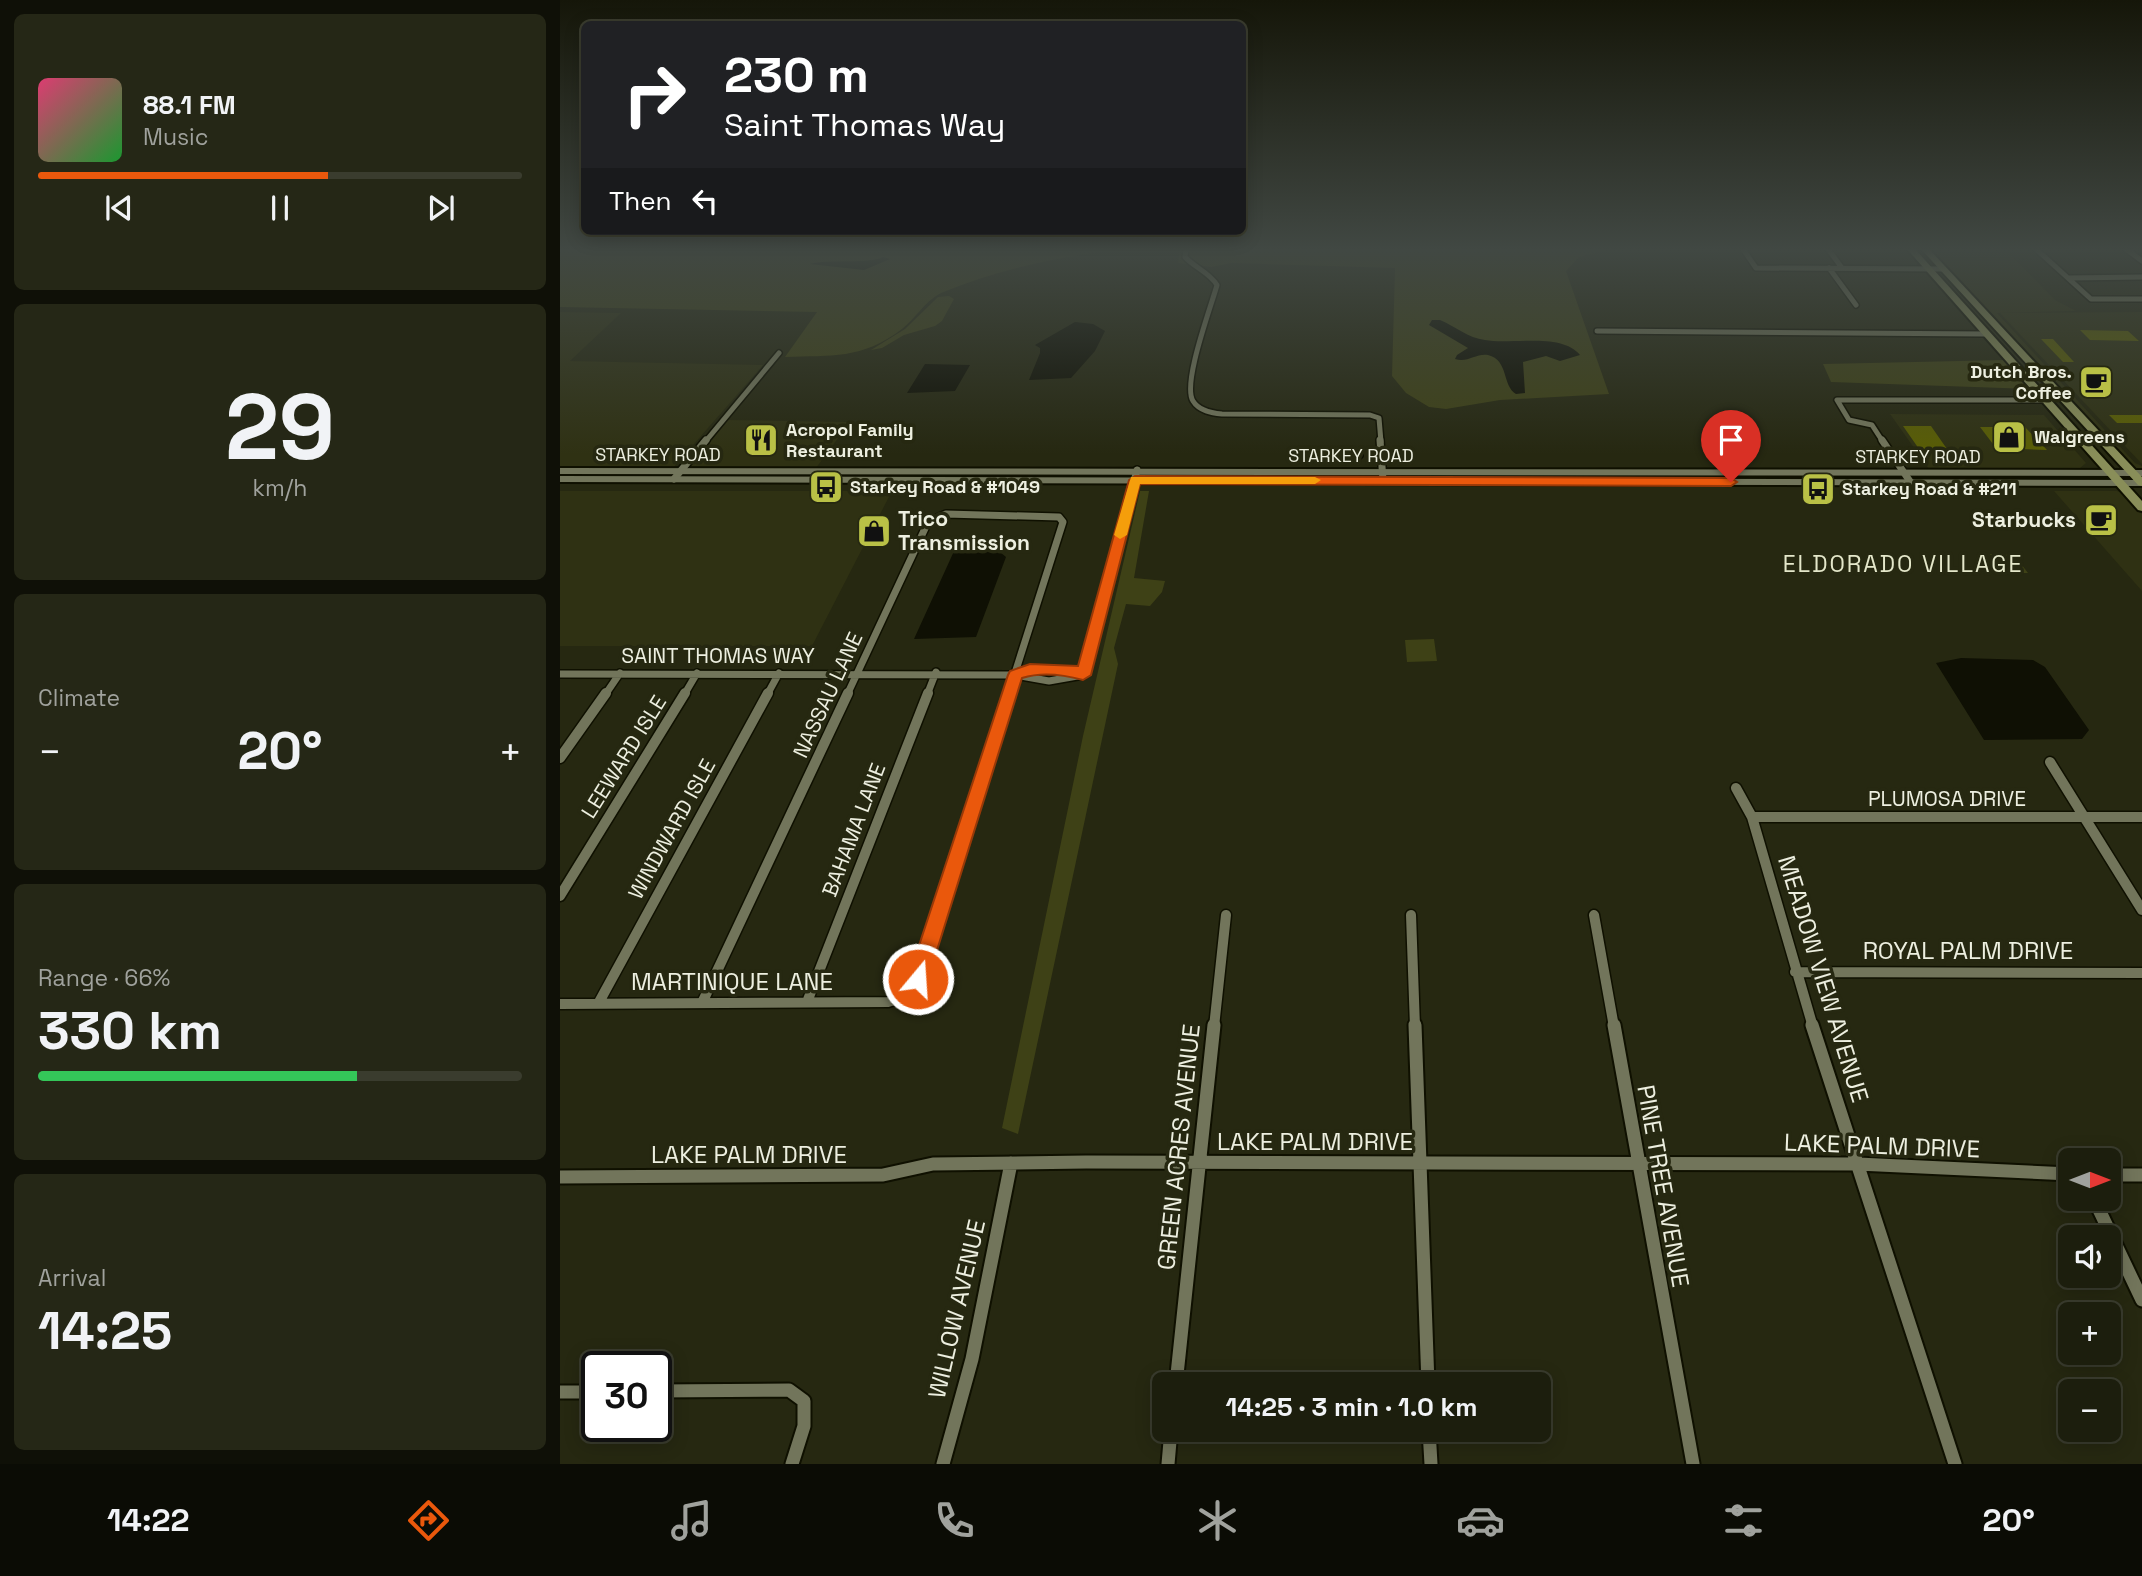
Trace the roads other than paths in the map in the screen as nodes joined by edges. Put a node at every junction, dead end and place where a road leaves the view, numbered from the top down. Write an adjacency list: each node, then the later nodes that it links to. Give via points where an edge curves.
1 (1208, 317): 17 (street, via 1189,385 1193,405 1222,414 1379,418)
2 (1972, 317): 6 (main road)
3 (1979, 317): 7 (main road)
4 (1989, 317): 7 (main road)
5 (1597, 331): 6 (street)
6 (1986, 334): 9 (main road, via 2004,343); 10 (main road)
7 (2005, 334): 9 (main road)
8 (779, 353): 12 (street)
9 (2046, 379): 15 (main road)
10 (2045, 400): 13 (street, via 1836,400 1849,420 1872,425); 14 (main road)
11 (560, 471): 12 (main road, STARKEY ROAD)
12 (682, 471): 16 (main road, STARKEY ROAD); 19 (street)
13 (1904, 473): 14 (main road, STARKEY ROAD); 17 (main road, STARKEY ROAD); 20 (street)
14 (2111, 473): 15 (main road, STARKEY ROAD); 22 (main road)
15 (2137, 473): 21 (main road)
16 (1136, 475): 17 (main road, STARKEY ROAD); 19 (main road, STARKEY ROAD); 30 (street, SAINT THOMAS WAY, via 1083,675 1074,680 1027,680)
17 (1382, 476): 20 (main road, STARKEY ROAD)
18 (560, 479): 19 (main road, STARKEY ROAD)
19 (674, 480)
20 (1911, 483): 22 (main road, STARKEY ROAD)
21 (2142, 483): 22 (main road, STARKEY ROAD)
22 (2120, 484): 23 (main road)
23 (2142, 509)
24 (936, 672): 28 (street, SAINT THOMAS WAY); 30 (street, SAINT THOMAS WAY); 44 (street, BAHAMA LANE)
25 (620, 673): 26 (street, SAINT THOMAS WAY); 29 (street, SAINT THOMAS WAY); 31 (street)
26 (696, 673): 27 (street, SAINT THOMAS WAY); 37 (street, LEEWARD ISLE)
27 (779, 673): 28 (street, SAINT THOMAS WAY); 47 (street, WINDWARD ISLE)
28 (858, 673): 30 (street, NASSAU LANE, via 935,517 1059,517 1063,522); 45 (street, NASSAU LANE)
29 (560, 674)
30 (1015, 675): 44 (street, MARTINIQUE LANE, via 918,979 904,997 888,1002)
31 (560, 758)
32 (2050, 762): 35 (street)
33 (1736, 788): 34 (street, MEADOW VIEW AVENUE)
34 (1752, 817): 35 (street, PLUMOSA DRIVE); 42 (street, MEADOW VIEW AVENUE)
35 (2085, 817): 36 (street, PLUMOSA DRIVE); 38 (street)
36 (2142, 817)
37 (560, 895)
38 (2142, 910)
39 (1226, 915): 49 (street, GREEN ACRES AVENUE)
40 (1411, 915): 50 (street)
41 (1594, 915): 52 (street, PINE TREE AVENUE)
42 (1795, 972): 43 (street, ROYAL PALM DRIVE); 51 (street, MEADOW VIEW AVENUE)
43 (2142, 973)
44 (807, 1002): 45 (street, MARTINIQUE LANE)
45 (702, 1003): 47 (street, MARTINIQUE LANE)
46 (560, 1004): 47 (street, MARTINIQUE LANE)
47 (598, 1004)
48 (1011, 1163): 49 (street, LAKE PALM DRIVE); 56 (street, LAKE PALM DRIVE, via 933,1164 883,1175); 67 (street, WILLOW AVENUE, via 975,1347)
49 (1200, 1163): 50 (street, LAKE PALM DRIVE); 59 (street, GREEN ACRES AVENUE)
50 (1420, 1163): 52 (street, LAKE PALM DRIVE); 60 (street)
51 (1858, 1164): 52 (street, LAKE PALM DRIVE); 53 (street, LAKE PALM DRIVE); 71 (street, MEADOW VIEW AVENUE)
52 (1637, 1165): 70 (street, PINE TREE AVENUE)
53 (2058, 1173)
54 (2121, 1175): 55 (street)
55 (2142, 1175)
56 (560, 1177)
57 (2100, 1211): 58 (street)
58 (2142, 1300)
59 (1178, 1372)
60 (1428, 1372)
61 (672, 1391): 66 (street, via 789,1390 804,1401 804,1426)
62 (560, 1392): 63 (street)
63 (581, 1392)
64 (1170, 1442): 68 (street)
65 (1430, 1442): 69 (street)
66 (792, 1464)
67 (943, 1464)
68 (1168, 1464)
69 (1431, 1464)
70 (1693, 1464)
71 (1955, 1464)

